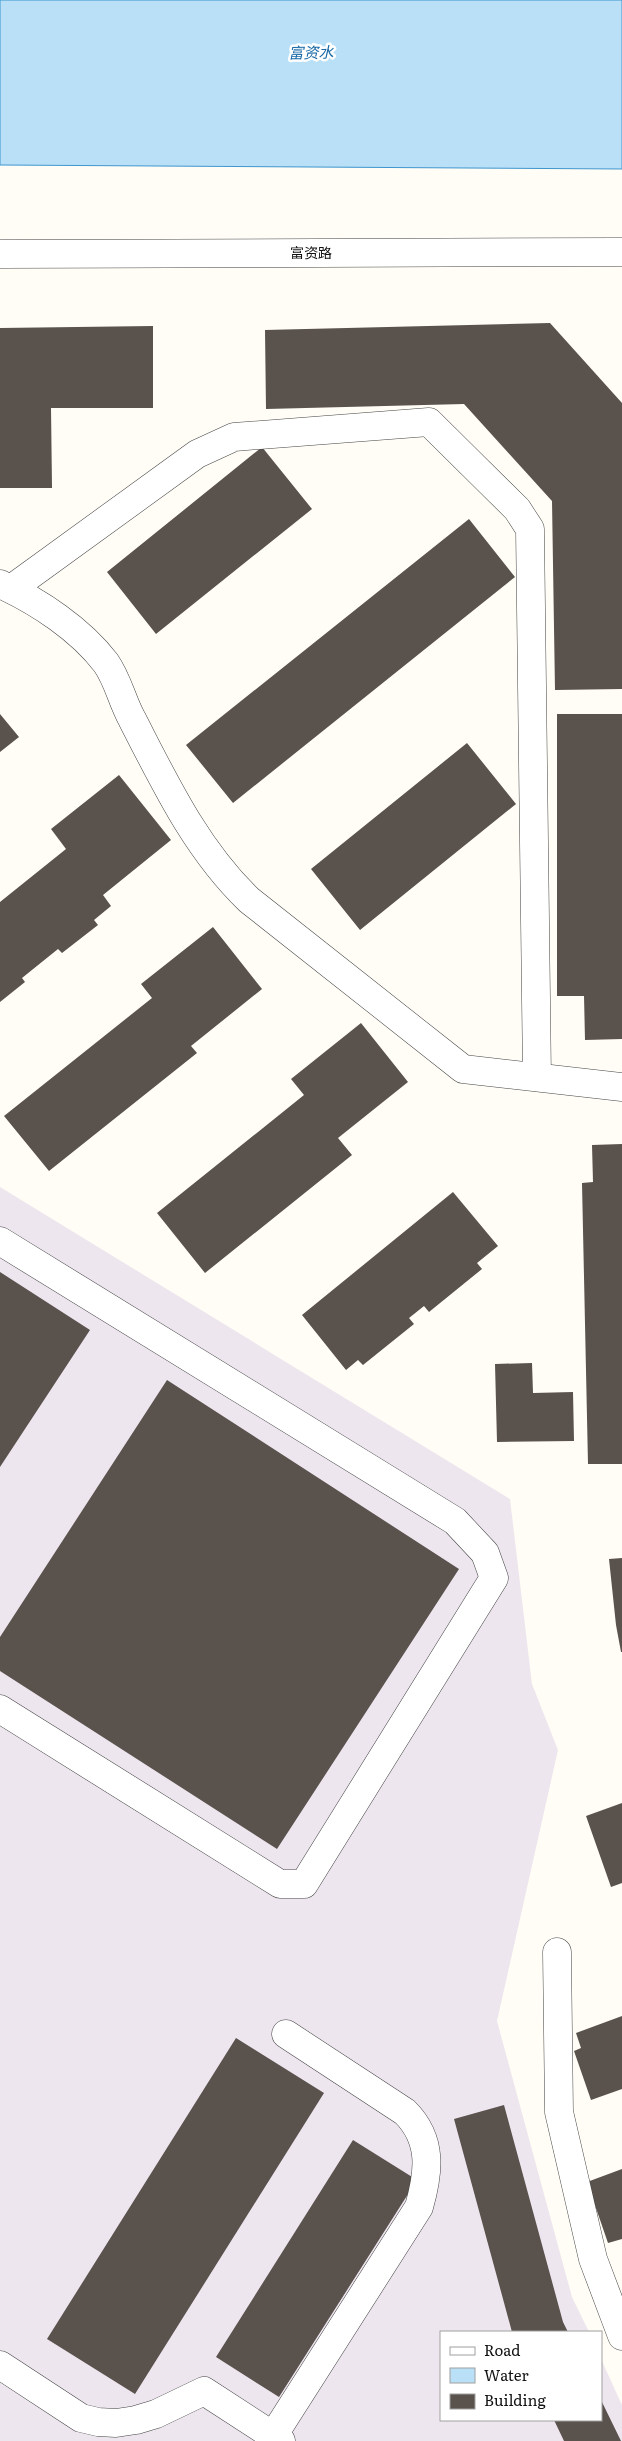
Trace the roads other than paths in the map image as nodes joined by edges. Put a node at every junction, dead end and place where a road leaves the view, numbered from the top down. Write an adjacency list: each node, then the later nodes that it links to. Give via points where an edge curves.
1 (622, 252): 2 (street, 富资路)
2 (0, 254)
3 (5, 586): 4 (street, via 67,625 107,665 149,752 197,839 228,880 249,900 463,1069); 4 (street, via 197,454 234,437 429,422 517,509 530,529)
4 (537, 1078): 5 (street)
5 (622, 1087)
6 (0, 1241): 7 (street, via 455,1521 485,1553 494,1578 304,1884 280,1884)
7 (0, 1709)
8 (557, 1952): 10 (street, via 559,2112 593,2259)
9 (286, 2034): 12 (street, via 406,2112 418,2124 427,2151 425,2184 419,2207)
10 (622, 2336)
11 (0, 2365): 12 (street, via 80,2418 116,2423 136,2420 204,2391)
12 (277, 2439)

